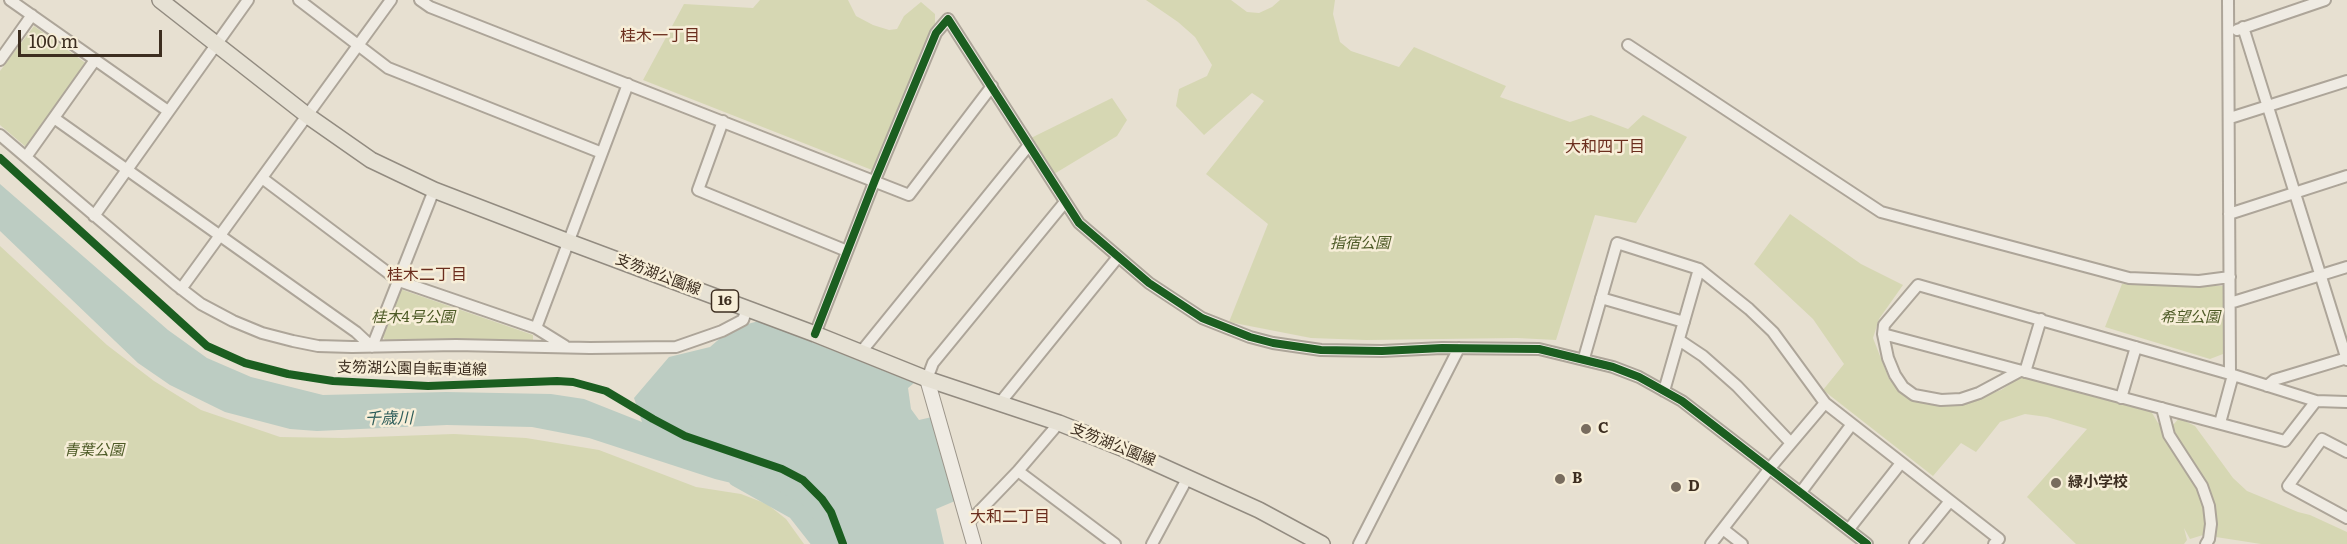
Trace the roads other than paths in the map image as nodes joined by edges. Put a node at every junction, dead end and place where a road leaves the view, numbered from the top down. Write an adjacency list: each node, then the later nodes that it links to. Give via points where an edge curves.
1 (10, 0): 9 (street)
2 (160, 0): 12 (main road, 支笏湖公園線 / 16)
3 (248, 0): 12 (street)
4 (299, 0): 14 (street)
5 (391, 0): 14 (street)
6 (420, 0): 18 (street)
7 (2228, 0): 11 (street)
8 (2325, 0): 10 (street)
9 (32, 15): 15 (street); 16 (street)
10 (2243, 27): 11 (street); 20 (street)
11 (2228, 32): 24 (street)
12 (216, 42): 21 (street); 22 (main road, 支笏湖公園線 / 16)
13 (1628, 45): 46 (street, via 1881,212 2129,278 2199,281)
14 (358, 47): 22 (street); 28 (street, via 388,68)
15 (0, 60)
16 (95, 60): 21 (street); 23 (street)
17 (2347, 81): 20 (street)
18 (628, 84): 25 (street); 28 (street)
19 (992, 86): 27 (street); 33 (street, via 909,195); 33 (street, via 948,19 936,33)
20 (2267, 105): 24 (street); 35 (street)
21 (168, 111): 30 (street)
22 (308, 116): 32 (street); 34 (main road, 支笏湖公園線 / 16, via 371,160)
23 (54, 118): 29 (street); 30 (street)
24 (2230, 118): 37 (street)
25 (723, 122): 33 (street); 41 (street, via 698,190)
26 (0, 135): 29 (street)
27 (1029, 145): 36 (street); 62 (street)
28 (602, 153): 40 (street)
29 (26, 157): 38 (street)
30 (127, 170): 38 (street); 39 (street)
31 (2347, 176): 35 (street)
32 (262, 178): 39 (street); 47 (street)
33 (875, 180): 41 (street)
34 (434, 189): 40 (main road, 支笏湖公園線 / 16); 47 (street)
35 (2295, 194): 37 (street); 45 (street)
36 (1065, 202): 42 (street, via 1079,223); 67 (street, via 933,363)
37 (2229, 214): 46 (street)
38 (94, 216): 48 (street)
39 (220, 237): 48 (street); 58 (street)
40 (569, 242): 51 (main road, 支笏湖公園線 / 16); 54 (street)
41 (847, 251): 55 (street)
42 (1118, 257): 61 (street, via 1202,318 1250,337 1322,350); 74 (street)
43 (2347, 267): 45 (street)
44 (1699, 269): 49 (street, via 1617,243); 53 (street); 73 (street, via 1773,332)
45 (2321, 276): 50 (street); 64 (street)
46 (2230, 277): 50 (street)
47 (399, 281): 54 (street); 58 (street)
48 (181, 289): 58 (street, via 201,304 262,333 318,346)
49 (1601, 298): 53 (street); 63 (street)
50 (2230, 303): 66 (street)
51 (747, 309): 55 (main road, 支笏湖公園線 / 16); 59 (street, via 743,320 676,346)
52 (2041, 319): 56 (street, via 1918,285 1884,325); 60 (street); 65 (street)
53 (1684, 322): 57 (street)
54 (536, 328): 59 (street)
55 (815, 334): 62 (main road, 支笏湖公園線 / 16)
56 (1883, 334): 65 (street); 65 (street, via 1895,375 1914,395 1961,399)
57 (1679, 340): 69 (street); 79 (street, via 1737,386)
58 (372, 347): 59 (street)
59 (568, 347)
60 (2136, 347): 66 (street); 70 (street)
61 (1459, 348): 63 (street, via 1539,349); 95 (street)
62 (861, 352): 67 (main road, 支笏湖公園線 / 16)
63 (1584, 358): 69 (street)
64 (2347, 358): 68 (street, via 2274,380)
65 (2023, 372): 70 (street)
66 (2231, 375): 68 (street); 77 (street)
67 (927, 379): 74 (main road, 支笏湖公園線 / 16); 88 (street)
68 (2267, 386): 71 (street)
69 (1664, 391): 82 (street, via 1682,400)
70 (2121, 398): 75 (street)
71 (2316, 401): 72 (street); 77 (street, via 2285,441)
72 (2347, 402)
73 (1825, 403): 78 (street); 79 (street)
74 (999, 404): 76 (main road, 支笏湖公園線 / 16)
75 (2162, 408): 77 (street); 101 (street, via 2169,435 2202,486 2209,506 2211,524)
76 (1059, 423): 83 (street); 84 (main road, 支笏湖公園線 / 16)
77 (2220, 423)
78 (1852, 424): 81 (street); 85 (street)
79 (1791, 442): 82 (street)
80 (2347, 452): 87 (street, via 2322,439 2288,486)
81 (1901, 463): 86 (street); 90 (street)
82 (1770, 468): 85 (street); 89 (street)
83 (1018, 471): 88 (street); 93 (street)
84 (1188, 477): 91 (main road, 支笏湖公園線 / 16); 94 (street)
85 (1801, 492): 90 (street)
86 (1950, 501): 99 (street); 100 (street, via 1999,539)
87 (2347, 518)
88 (969, 522): 92 (street)
89 (1724, 529): 96 (street); 97 (street)
90 (1849, 530): 98 (street)
91 (1317, 543)
92 (974, 544)
93 (1115, 544)
94 (1152, 544)
95 (1359, 544)
96 (1711, 544)
97 (1742, 544)
98 (1867, 544)
99 (1915, 544)
100 (1994, 544)
101 (2206, 544)

